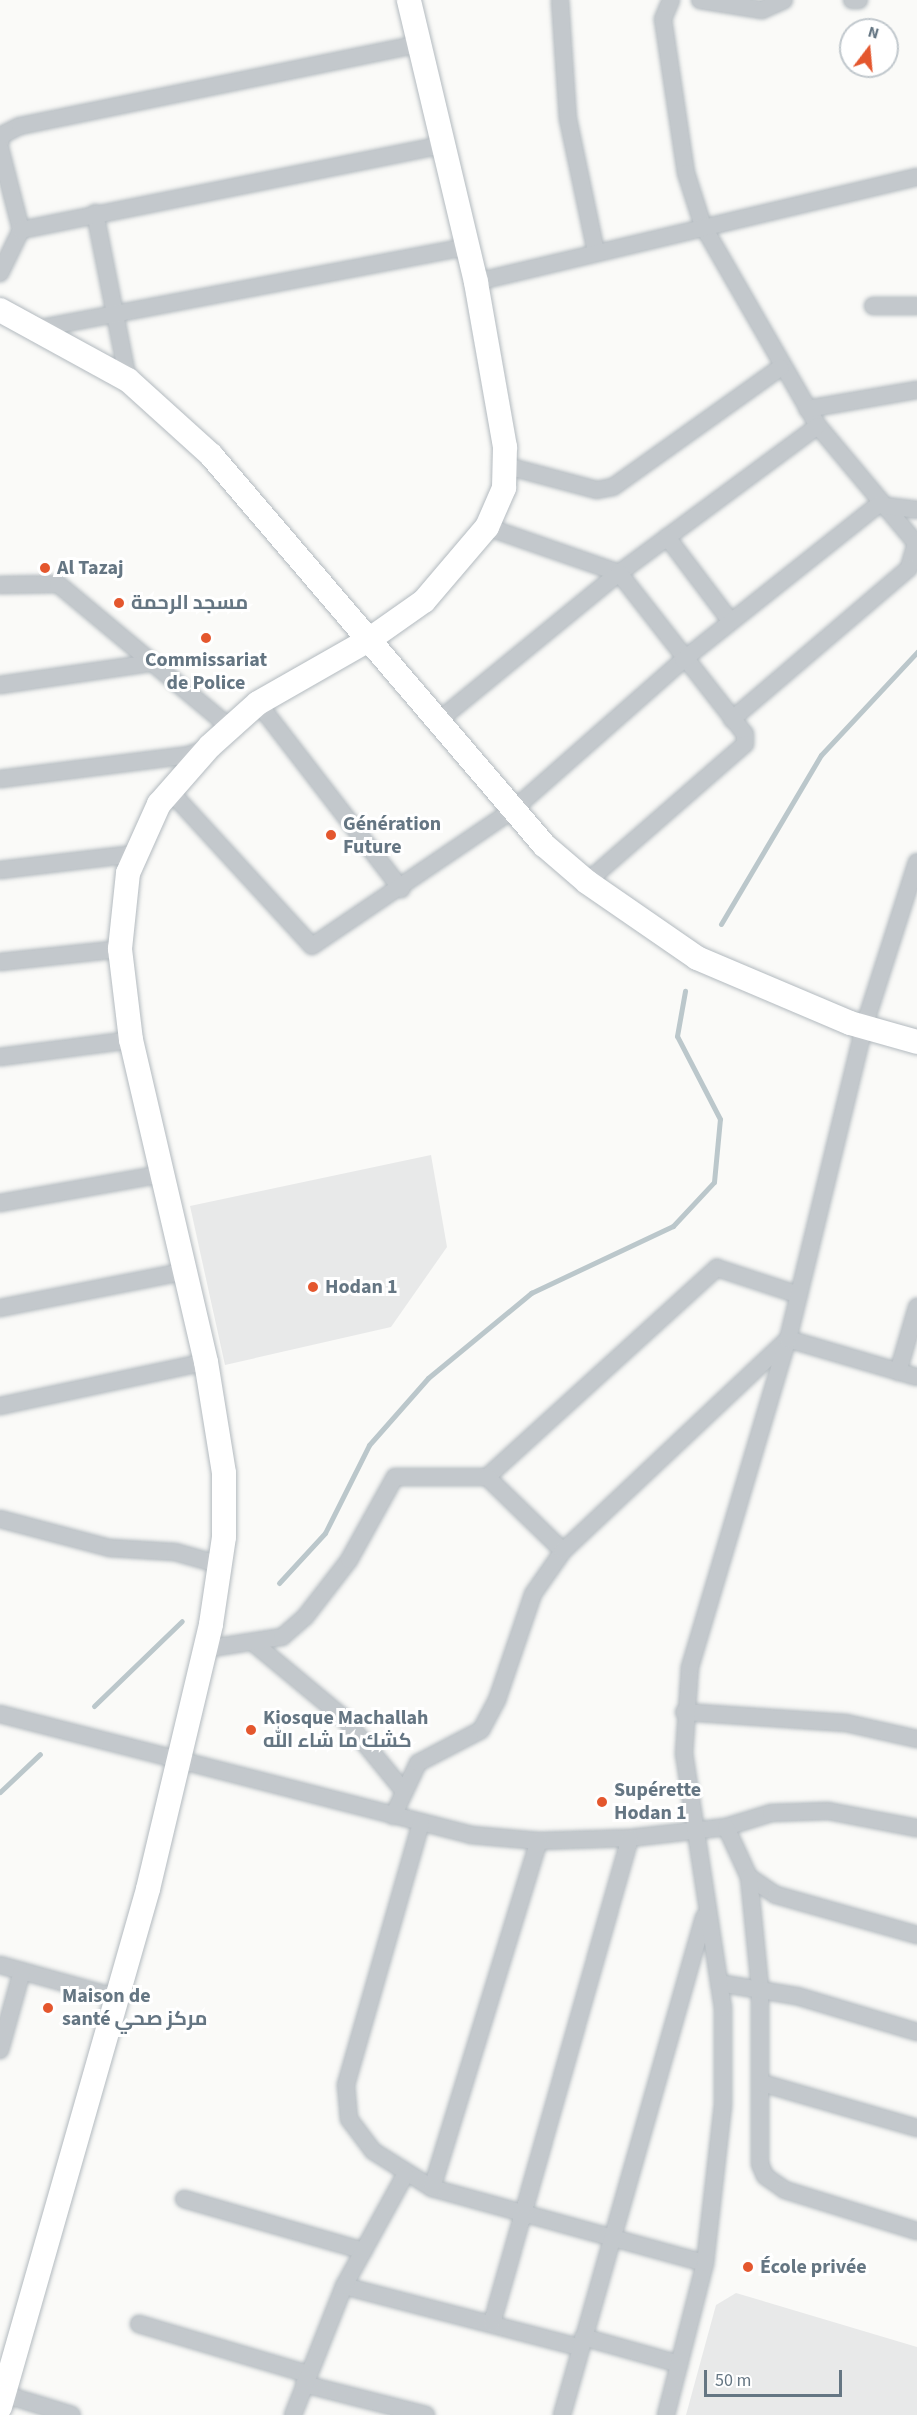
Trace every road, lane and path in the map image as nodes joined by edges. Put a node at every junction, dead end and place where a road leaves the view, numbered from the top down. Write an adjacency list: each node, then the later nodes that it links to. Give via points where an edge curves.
1 (409, 0): 8 (street)
2 (560, 0): 19 (street, via 568,119)
3 (671, 0): 16 (street, via 663,18 686,173)
4 (700, 0): 5 (street, via 762,10)
5 (784, 0)
6 (852, 0): 7 (street)
7 (859, 0)
8 (420, 44): 10 (street); 12 (street)
9 (0, 120): 10 (street)
10 (20, 126): 11 (street, via 2,135)
11 (0, 143)
12 (442, 146): 15 (street); 18 (street)
13 (0, 148): 17 (street)
14 (917, 177): 16 (street)
15 (95, 213): 17 (street); 25 (street)
16 (703, 226): 19 (street); 27 (street)
17 (21, 230): 20 (street)
18 (465, 247): 21 (street); 25 (street)
19 (596, 252): 21 (street)
20 (0, 273)
21 (476, 282): 32 (street)
22 (873, 306): 23 (street)
23 (917, 306)
24 (0, 310): 26 (street)
25 (112, 315): 26 (street); 28 (street)
26 (41, 328): 28 (street)
27 (781, 367): 30 (street); 32 (street, via 613,487 597,490)
28 (128, 380): 40 (street, via 211,455)
29 (917, 390): 30 (street)
30 (807, 409): 31 (street)
31 (818, 426): 33 (street); 36 (street)
32 (507, 466): 35 (street)
33 (878, 505): 34 (street); 39 (street); 45 (street, via 916,543 909,568)
34 (917, 510)
35 (487, 527): 37 (street); 40 (street, via 424,601)
36 (667, 537): 37 (street); 39 (street)
37 (618, 573): 41 (street); 46 (street)
38 (0, 585): 42 (street, via 58,584)
39 (731, 622): 41 (street)
40 (370, 639): 44 (street); 46 (street)
41 (683, 660): 45 (street); 51 (street)
42 (151, 663): 43 (street); 47 (street)
43 (0, 685)
44 (258, 704): 47 (street); 56 (street)
45 (732, 719): 55 (street, via 745,734 742,753)
46 (438, 721): 51 (street)
47 (231, 728): 48 (street)
48 (210, 746): 49 (street, via 189,755); 50 (street)
49 (0, 779)
50 (170, 790): 52 (street); 56 (street, via 312,946)
51 (514, 809): 55 (street, via 544,845); 56 (street)
52 (134, 854): 54 (street); 57 (street)
53 (917, 862): 59 (street)
54 (0, 870)
55 (587, 882): 59 (street, via 696,958)
56 (401, 889)
57 (120, 949): 58 (street); 60 (street)
58 (0, 962)
59 (864, 1028): 61 (street); 66 (street)
60 (131, 1040): 62 (street); 63 (street)
61 (917, 1042)
62 (0, 1057)
63 (162, 1174): 64 (street); 65 (street)
64 (0, 1203)
65 (187, 1271): 68 (street); 70 (street)
66 (799, 1295): 69 (street); 74 (street, via 717,1268)
67 (917, 1307): 71 (street)
68 (0, 1308)
69 (788, 1339): 71 (street); 76 (street); 80 (street, via 690,1667)
70 (206, 1362): 73 (street); 77 (street, via 224,1473)
71 (898, 1372): 72 (street)
72 (917, 1377)
73 (0, 1406)
74 (488, 1477): 76 (street); 78 (street, via 388,1480 364,1535 326,1594 282,1637)
75 (0, 1519): 77 (street, via 110,1548 175,1552)
76 (564, 1551): 84 (street, via 533,1594 497,1700 482,1730 471,1740 426,1756)
77 (221, 1565): 79 (street)
78 (256, 1645): 79 (street); 84 (street, via 344,1718)
79 (205, 1649): 83 (street)
80 (684, 1712): 82 (street, via 846,1723); 89 (street, via 684,1754)
81 (0, 1714): 83 (street)
82 (917, 1739)
83 (179, 1763): 85 (street); 99 (street)
84 (403, 1790): 85 (street)
85 (393, 1815): 86 (street)
86 (421, 1823): 91 (street, via 471,1835); 104 (street, via 346,2085 349,2119 373,2151)
87 (726, 1827): 88 (street, via 771,1813 828,1811); 89 (street); 92 (street)
88 (917, 1828)
89 (699, 1832): 90 (street); 93 (street)
90 (630, 1838): 91 (street); 107 (street)
91 (539, 1840): 105 (street)
92 (749, 1877): 94 (street, via 776,1895); 98 (street)
93 (705, 1913): 97 (street); 109 (street)
94 (917, 1935)
95 (0, 1965): 96 (street)
96 (22, 1971): 99 (street); 101 (street)
97 (719, 1983): 98 (street); 111 (street, via 723,2105)
98 (760, 1988): 100 (street); 102 (street)
99 (119, 1998): 118 (street)
100 (917, 2032)
101 (0, 2050)
102 (762, 2083): 103 (street); 108 (street, via 760,2164 765,2176 785,2190)
103 (917, 2128)
104 (405, 2175): 105 (street); 110 (street)
105 (432, 2188): 107 (street)
106 (184, 2199): 110 (street)
107 (522, 2214): 109 (street); 114 (street)
108 (917, 2231)
109 (611, 2237): 111 (street); 115 (street)
110 (364, 2251): 112 (street)
111 (705, 2263): 116 (street)
112 (344, 2286): 114 (street); 117 (street)
113 (139, 2324): 117 (street)
114 (492, 2324): 115 (street)
115 (581, 2342): 116 (street); 122 (street)
116 (679, 2364): 123 (street)
117 (306, 2379): 120 (street); 121 (street)
118 (1, 2398): 119 (street)
119 (72, 2415)
120 (293, 2415)
121 (426, 2415)
122 (562, 2415)
123 (666, 2415)

